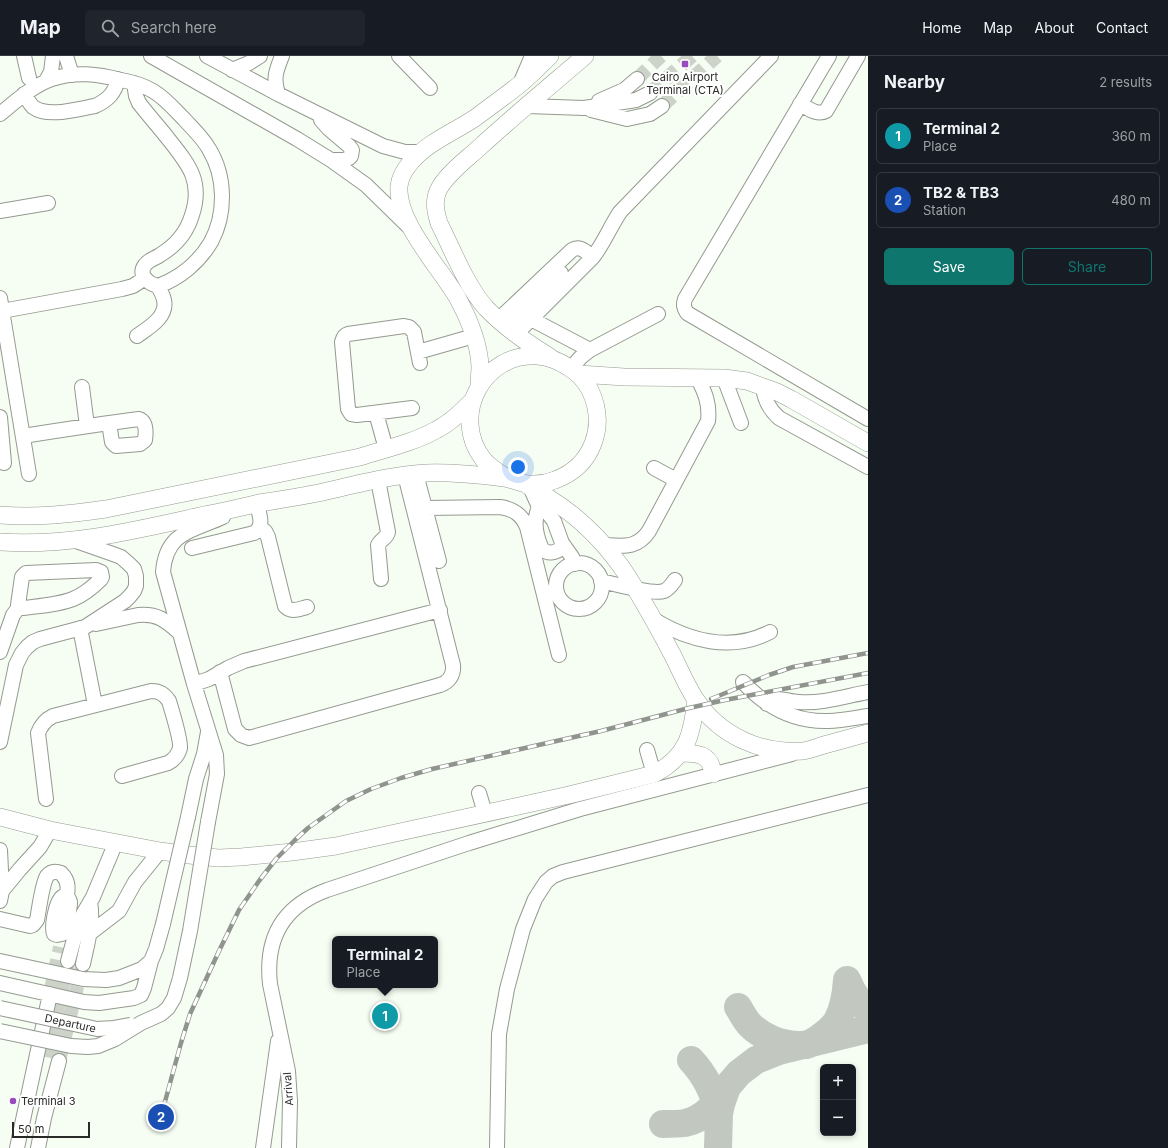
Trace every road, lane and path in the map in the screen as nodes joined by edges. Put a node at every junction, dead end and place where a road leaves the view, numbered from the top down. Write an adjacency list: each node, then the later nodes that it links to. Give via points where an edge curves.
1 (24, 56): 17 (street)
2 (53, 56): 20 (street)
3 (66, 56): 16 (street)
4 (151, 56): 36 (street)
5 (208, 56): 15 (street)
6 (260, 56): 15 (street, via 249,63)
7 (282, 56): 26 (street, via 275,76)
8 (399, 56): 23 (street)
9 (532, 56): 22 (street)
10 (550, 56): 22 (main road)
11 (585, 56): 28 (main road)
12 (771, 56): 40 (street, via 620,212 604,242)
13 (829, 56): 27 (street)
14 (858, 56): 27 (street, via 826,111 818,113)
15 (230, 64): 26 (street)
16 (72, 75): 18 (street, via 92,74); 20 (street)
17 (28, 78)
18 (118, 79): 21 (street); 25 (street, via 113,92 106,100 95,106 44,112 30,104)
19 (638, 79): 30 (street, via 624,90)
20 (46, 81): 25 (street)
21 (134, 83): 33 (street, via 153,91); 34 (street, via 139,103)
22 (520, 84): 35 (main road, via 475,118)
23 (430, 88)
24 (650, 93): 30 (street, via 636,100)
25 (24, 94): 32 (street)
26 (278, 94): 31 (street)
27 (800, 104): 60 (street, via 683,304 687,313)
28 (527, 106): 30 (street); 46 (main road, via 452,172 440,188 435,201 439,223 475,293 486,308)
29 (662, 106): 30 (street, via 650,114 627,119)
30 (584, 108)
31 (316, 113): 35 (street, via 383,146 405,152); 36 (street, via 352,150 346,159)
32 (0, 114)
33 (181, 116): 34 (street, via 177,129 170,133); 42 (street, via 204,141 214,158 221,183 222,205 218,227 201,256 180,275)
34 (163, 132): 41 (street, via 187,163 194,178 196,198 192,216 184,232 174,245 145,265)
35 (420, 152): 39 (main road, via 409,164 399,186 404,211)
36 (331, 160): 39 (street, via 366,185)
37 (48, 203): 38 (street)
38 (0, 211)
39 (412, 229): 48 (main road, via 457,298)
40 (589, 253): 45 (street); 46 (street)
41 (145, 278): 42 (street); 43 (street, via 122,289)
42 (158, 286): 47 (street, via 164,301 164,311)
43 (1, 305): 64 (street)
44 (658, 314): 49 (street)
45 (531, 319): 46 (street); 49 (street)
46 (507, 327): 50 (main road)
47 (137, 336)
48 (474, 336): 56 (main road, via 480,365); 58 (street, via 419,358 414,332 409,327 344,336 342,342 348,409 351,414 357,415)
49 (590, 350): 51 (street, via 581,357)
50 (555, 360): 51 (main road); 56 (main road, via 532,356 504,363 490,373)
51 (575, 371): 52 (main road, via 624,377); 74 (main road, via 588,386 598,413 594,442 578,467 566,475 538,484)
52 (697, 377): 53 (main road); 75 (street, via 708,402 708,421)
53 (724, 378): 54 (main road); 62 (street)
54 (763, 386): 65 (main road); 69 (street, via 768,406 779,418)
55 (82, 387): 63 (street)
56 (475, 394): 67 (main road, via 461,412 436,430); 74 (main road, via 470,416 475,447 495,471)
57 (412, 408): 58 (street)
58 (376, 413): 67 (street)
59 (0, 417): 66 (street)
60 (868, 420)
61 (109, 423): 63 (street)
62 (741, 423)
63 (87, 426): 64 (street)
64 (23, 438): 66 (street); 71 (street)
65 (868, 443)
66 (2, 445): 68 (street)
67 (386, 449): 80 (main road, via 360,457 106,509 40,516)
68 (4, 463)
69 (868, 467)
70 (652, 473): 75 (street)
71 (29, 474)
72 (411, 474): 73 (main road); 74 (main road, via 449,473); 78 (street); 95 (street)
73 (378, 480): 76 (main road); 89 (street, via 388,532 387,537 378,545)
74 (521, 483): 77 (street); 84 (main road, via 567,511)
75 (674, 484): 84 (street, via 643,539 626,546)
76 (257, 504): 79 (main road); 81 (street)
77 (539, 507): 85 (street, via 551,516); 85 (street, via 536,527 542,549 550,553)
78 (425, 508): 87 (street); 101 (street, via 500,507 514,510 520,515 527,527)
79 (236, 509): 82 (main road, via 161,526); 99 (street, via 221,518 183,533 167,552 164,572)
80 (0, 515)
81 (260, 528): 86 (street, via 254,532); 94 (street, via 268,537 286,608 292,610)
82 (74, 540): 83 (main road); 97 (street, via 121,558 130,564 136,576 136,586 130,596)
83 (0, 542)
84 (604, 545): 92 (main road)
85 (564, 547): 88 (street)
86 (192, 548)
87 (439, 561)
88 (575, 564): 91 (street, via 581,563 591,567); 91 (street, via 565,568 556,582 559,598 567,606 577,609 588,608 601,592)
89 (381, 580)
90 (675, 580): 92 (street, via 663,592)
91 (601, 581): 92 (street)
92 (636, 589): 96 (main road)
93 (19, 607): 93 (street, via 73,599 99,581 102,574 96,570 26,573 22,577); 100 (street, via 12,615)
94 (307, 607)
95 (440, 610): 102 (street, via 244,661); 102 (street, via 454,669 451,678 444,684 425,690 249,738 235,729)
96 (654, 620): 98 (street, via 679,633 714,641 750,640); 106 (main road)
97 (82, 628): 99 (street, via 144,614 159,617); 108 (street); 112 (street, via 40,638 22,653 16,665)
98 (770, 632)
99 (180, 633): 104 (street)
100 (0, 652)
101 (559, 655)
102 (220, 672): 104 (street)
103 (743, 682): 107 (street)
104 (194, 684): 110 (street)
105 (868, 692): 107 (street, via 810,702 776,698)
106 (696, 700): 114 (main road, via 717,723 741,740 768,748); 115 (main road, via 691,730)
107 (767, 704): 109 (street, via 781,712 812,720 828,721)
108 (95, 705): 118 (street, via 151,691 162,693 169,701 180,744 176,757 168,763); 121 (street, via 53,716 43,722 38,739)
109 (868, 716)
110 (208, 732): 135 (street, bridge, via 163,924); 140 (street, bridge, via 215,750 216,786 177,989 168,1008)
111 (868, 733): 114 (main road)
112 (0, 742)
113 (647, 750): 116 (street)
114 (804, 751): 117 (street, Arrival)
115 (681, 753): 116 (main road, via 673,762); 117 (main road, via 704,756)
116 (654, 774): 122 (main road)
117 (713, 774): 142 (street, Arrival, via 580,809 398,866 307,899 284,920 270,949 268,970)
118 (122, 776)
119 (479, 793): 122 (street)
120 (868, 796): 148 (street, via 562,872 546,882 535,899 523,929 503,1006 498,1046)
121 (46, 799)
122 (485, 813): 127 (main road, via 336,846 292,852 218,858)
123 (0, 817): 124 (main road)
124 (50, 830): 125 (main road); 128 (street, via 40,847)
125 (116, 842): 127 (main road); 129 (street)
126 (0, 850): 128 (street)
127 (160, 851): 131 (street, via 135,882 119,911)
128 (1, 894)
129 (90, 902): 131 (street, via 92,916); 134 (street, via 79,920)
130 (0, 919): 132 (street, via 33,925 37,920 48,875 58,872 64,876 70,902)
131 (89, 934): 136 (street)
132 (60, 941)
133 (0, 961): 135 (street, via 67,976 106,980 142,969)
134 (68, 961)
135 (151, 961): 138 (street, via 143,992 138,997 94,1004)
136 (83, 964)
137 (0, 983): 138 (street)
138 (50, 994): 143 (street)
139 (0, 1008): 140 (street, Departure, bridge, via 97,1029)
140 (141, 1023): 141 (street, bridge, via 107,1043 88,1047 71,1046)
141 (0, 1031)
142 (280, 1031): 146 (street); 147 (street, Arrival, via 288,1071)
143 (18, 1148)
144 (24, 1148): 145 (street, via 32,1109 53,1059)
145 (38, 1148)
146 (263, 1148)
147 (289, 1148)
148 (497, 1148)

